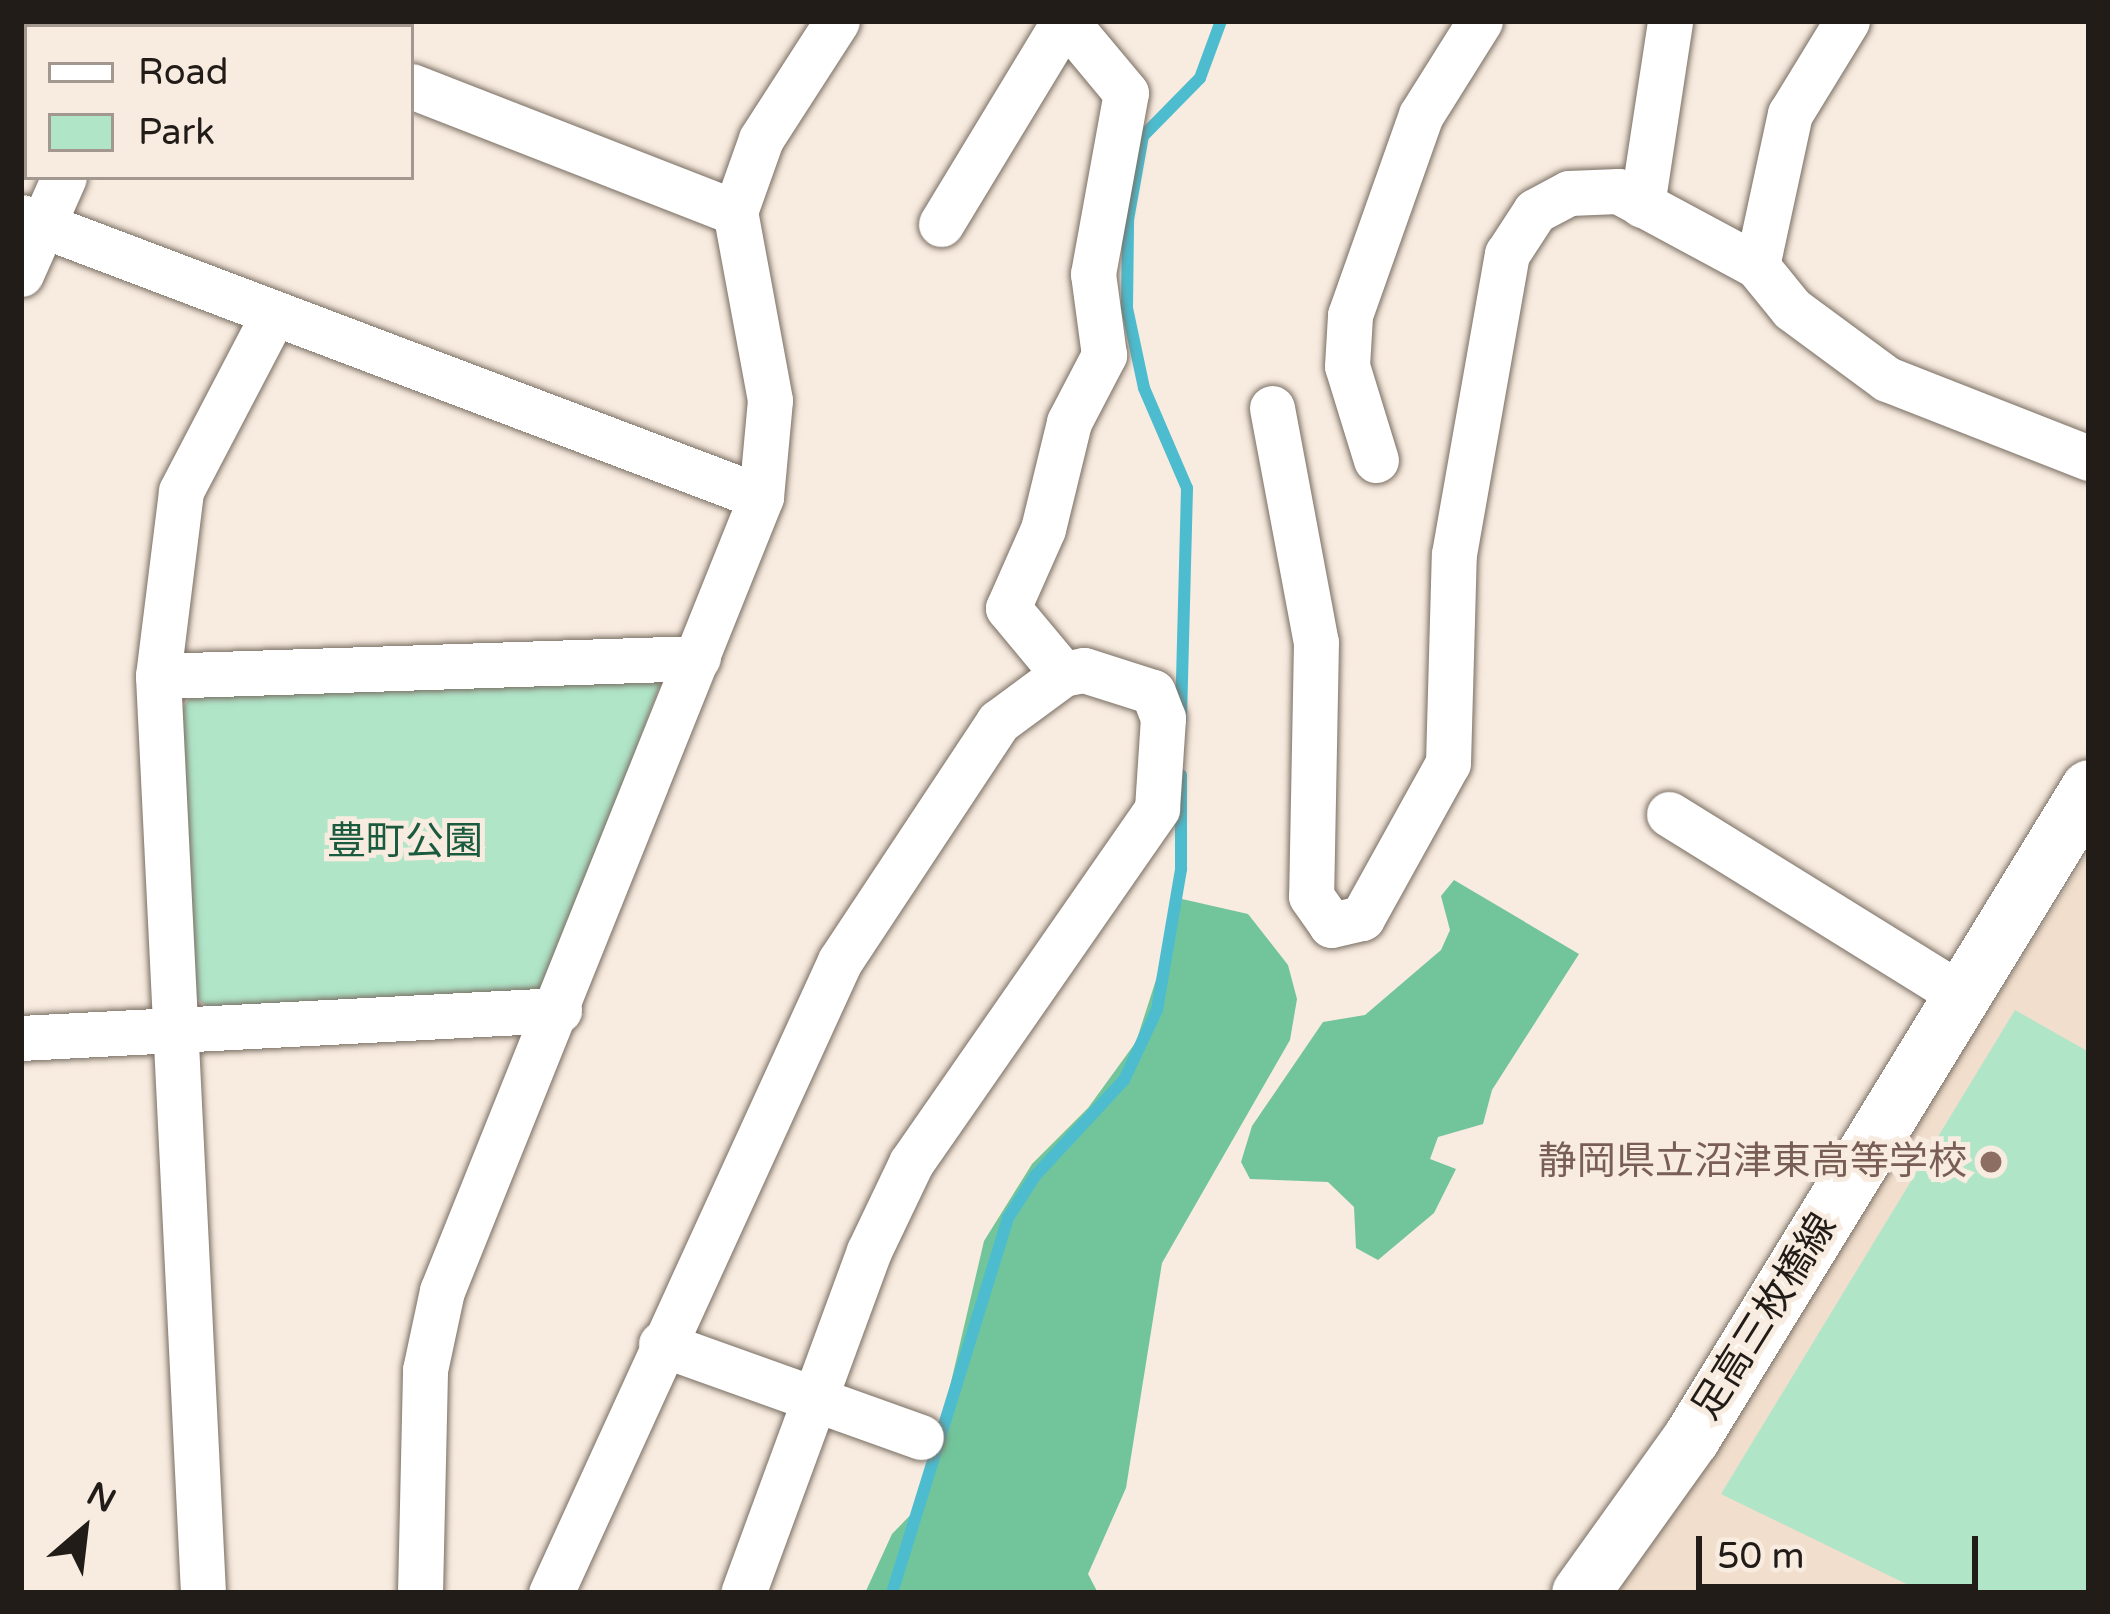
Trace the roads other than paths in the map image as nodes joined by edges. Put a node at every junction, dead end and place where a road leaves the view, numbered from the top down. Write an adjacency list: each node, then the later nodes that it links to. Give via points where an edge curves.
1 (837, 21): 9 (street, via 761,139)
2 (1065, 21): 11 (street); 20 (street, via 1126,93 1093,274 1104,355 1069,422 1043,530 1008,608)
3 (1480, 21): 17 (street, via 1421,115 1350,315 1347,366)
4 (1670, 21): 8 (street)
5 (1847, 21): 12 (street, via 1790,114)
6 (414, 87): 9 (street)
7 (62, 180): 10 (street)
8 (1642, 205): 12 (street); 15 (street, via 1618,191 1569,194 1534,212 1507,254 1454,554 1448,763 1362,918 1331,925 1311,896 1316,642)
9 (735, 212): 18 (street, via 770,400)
10 (31, 222): 13 (street); 14 (street)
11 (940, 224)
12 (1757, 266): 16 (street, via 1792,309 1888,379)
13 (21, 274)
14 (274, 315): 18 (street); 21 (street, via 182,491)
15 (1272, 408)
16 (2089, 458)
17 (1376, 460)
18 (761, 497): 19 (street)
19 (698, 658): 21 (street); 25 (street)
20 (1063, 674): 28 (street, via 998,722 840,961); 29 (street, via 1084,670 1154,692 1163,718 1157,809 911,1163)
21 (158, 676): 26 (street)
22 (2089, 788): 24 (main road, 足高三枚橋線)
23 (1669, 814): 24 (street)
24 (1960, 995): 35 (main road, 足高三枚橋線, via 1691,1438)
25 (560, 1010): 26 (street); 32 (street, via 442,1291 425,1370)
26 (181, 1035): 27 (street); 31 (street)
27 (21, 1038)
28 (662, 1344): 29 (street); 33 (street)
29 (814, 1398): 30 (street); 34 (street)
30 (921, 1437)
31 (203, 1593)
32 (420, 1593)
33 (551, 1593)
34 (743, 1593)
35 (1580, 1593)

